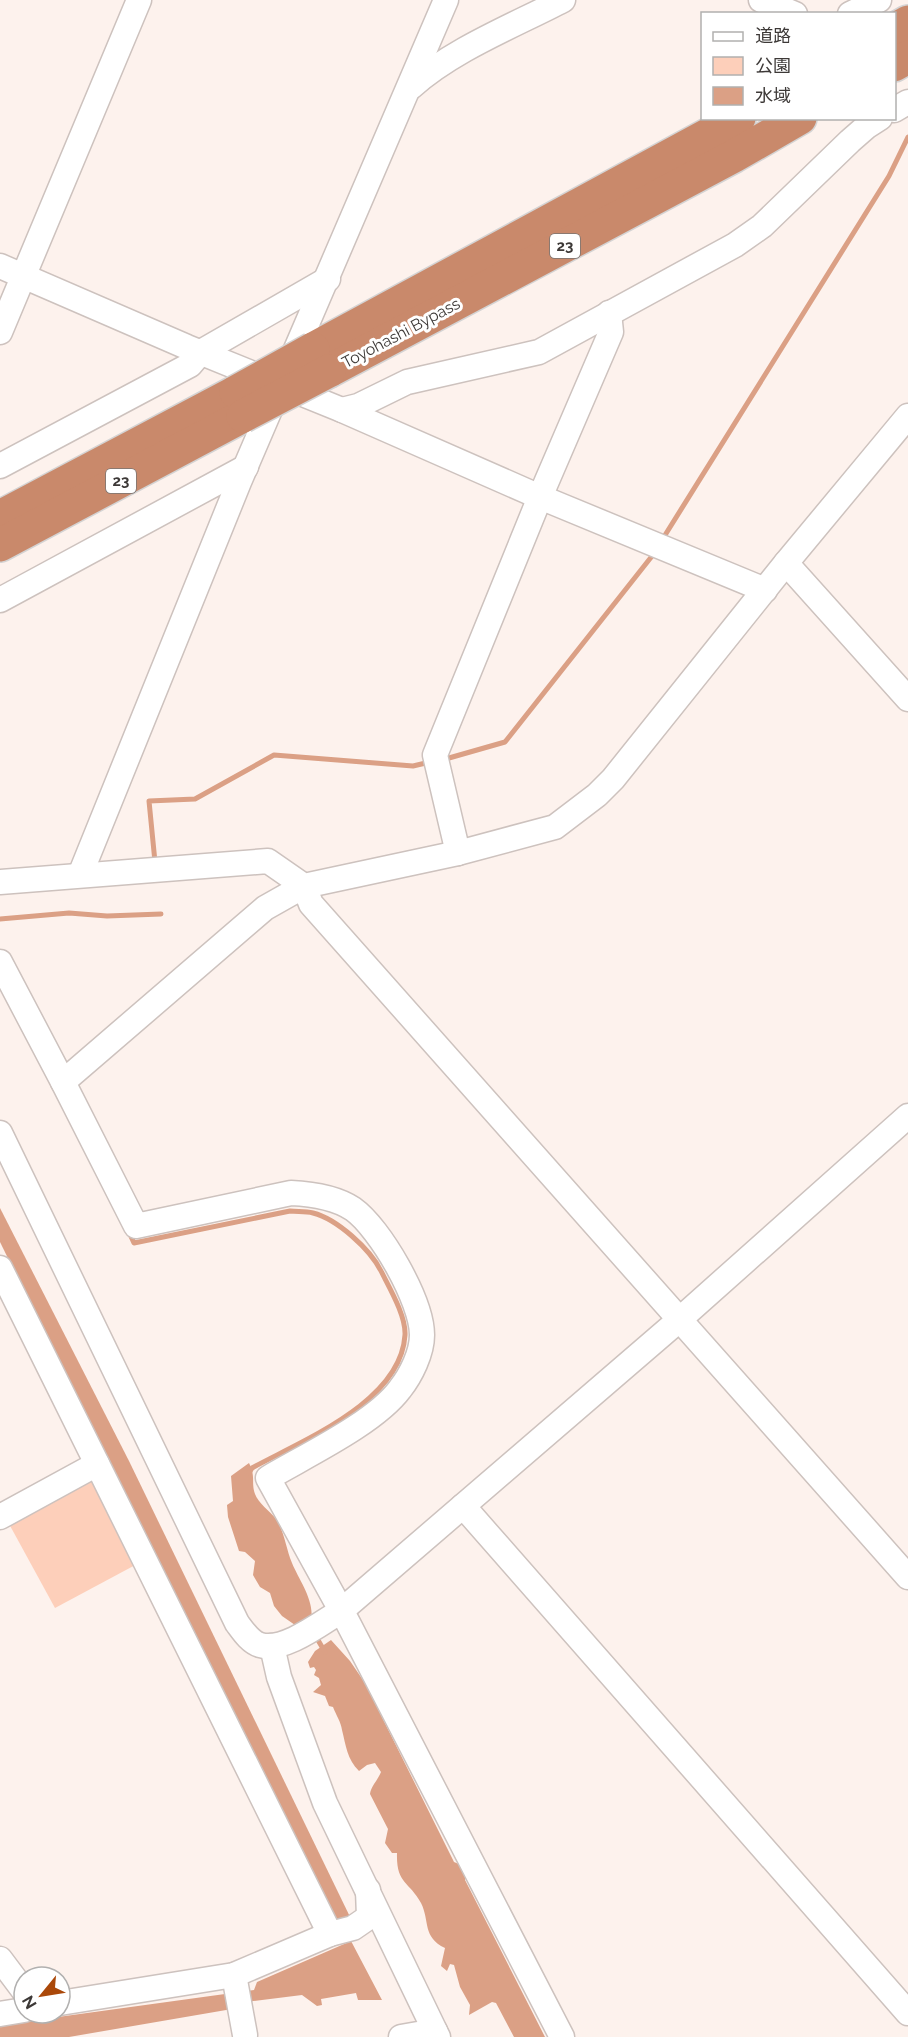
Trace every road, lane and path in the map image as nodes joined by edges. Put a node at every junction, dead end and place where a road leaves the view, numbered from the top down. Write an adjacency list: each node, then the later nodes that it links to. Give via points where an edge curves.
1 (139, 0): 13 (street)
2 (446, 0): 8 (street)
3 (562, 0): 8 (street, via 467,49 428,72)
4 (761, 0): 6 (street)
5 (879, 0): 7 (street)
6 (790, 12)
7 (854, 12)
8 (409, 89): 14 (street)
9 (736, 120): 18 (highway, Toyohashi Bypass / 23)
10 (797, 120): 18 (highway, Toyohashi Bypass / 23, via 724,162)
11 (877, 120): 15 (street, via 762,226 735,245)
12 (0, 266): 13 (street)
13 (24, 275): 16 (street); 17 (street)
14 (328, 279): 17 (street); 19 (street)
15 (609, 313): 21 (street, via 539,352 407,382); 25 (street, via 611,332)
16 (0, 332)
17 (201, 352): 19 (street); 23 (street, via 189,365)
18 (321, 360): 20 (highway, Toyohashi Bypass / 23, bridge)
19 (281, 385): 21 (street); 24 (street)
20 (239, 404): 26 (highway, Toyohashi Bypass / 23); 27 (highway, Toyohashi Bypass / 23)
21 (342, 410): 25 (street)
22 (908, 416): 28 (street)
23 (0, 465)
24 (246, 468): 30 (street); 33 (street)
25 (540, 497): 29 (street); 32 (street, via 436,761)
26 (0, 517)
27 (0, 545)
28 (786, 563): 29 (street); 31 (street)
29 (765, 590): 32 (street, via 597,795 555,827)
30 (0, 600)
31 (908, 699)
32 (458, 853): 35 (street)
33 (80, 875): 34 (street); 35 (street, via 268,861)
34 (0, 882)
35 (304, 886): 37 (street, via 265,908); 41 (street, via 311,904)
36 (0, 962): 37 (street)
37 (63, 1082): 46 (street, via 135,1226 291,1193 312,1194 352,1209 378,1238 407,1283 422,1335 414,1367 400,1390 362,1423 268,1478)
38 (908, 1116): 41 (street)
39 (0, 1133): 47 (street, via 237,1623 260,1645)
40 (0, 1268): 42 (street)
41 (678, 1320): 43 (street); 45 (street)
42 (97, 1464): 44 (street); 49 (street)
43 (463, 1506): 46 (street); 54 (street)
44 (0, 1517)
45 (908, 1577)
46 (342, 1611): 47 (street); 58 (street)
47 (284, 1642): 48 (street, via 279,1677 325,1803)
48 (368, 1890): 49 (street, via 369,1917 353,1928); 55 (street)
49 (330, 1934): 52 (street)
50 (0, 1959): 51 (street)
51 (12, 1975)
52 (234, 1975): 53 (street); 56 (street)
53 (72, 2002)
54 (908, 2013)
55 (436, 2034): 57 (street)
56 (245, 2035)
57 (401, 2037)
58 (562, 2037)

